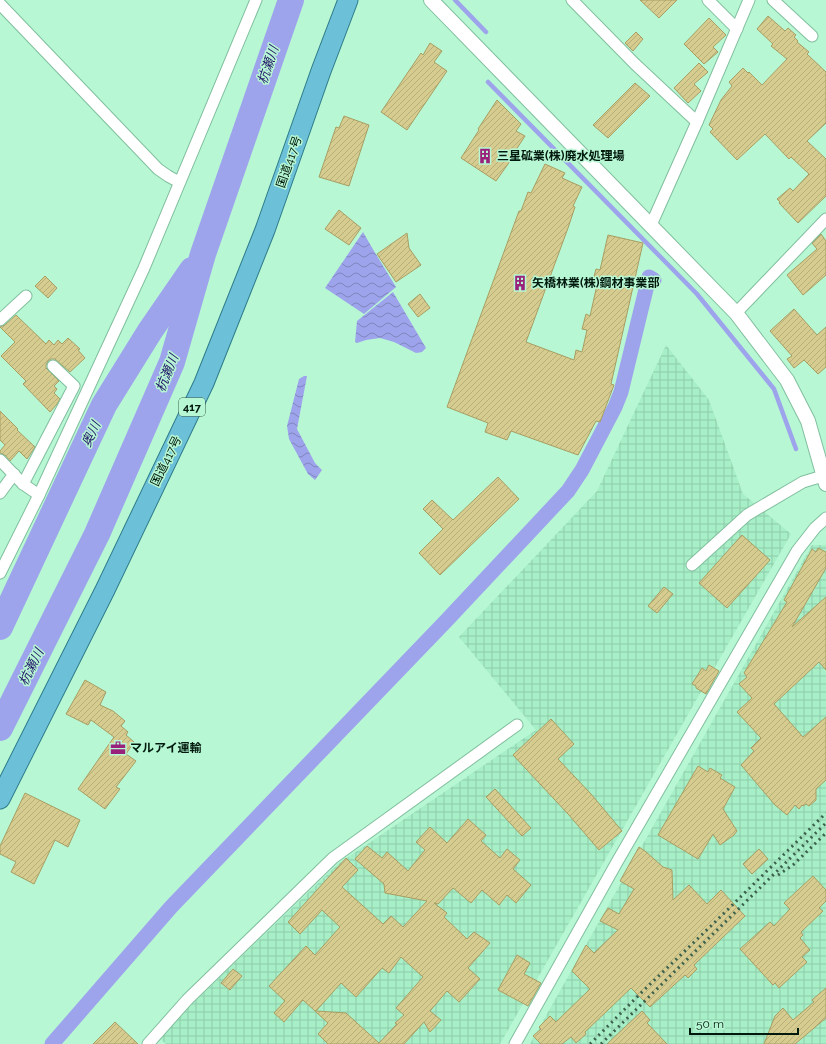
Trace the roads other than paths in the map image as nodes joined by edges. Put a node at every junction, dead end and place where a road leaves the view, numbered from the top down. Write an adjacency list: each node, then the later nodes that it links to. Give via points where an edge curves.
1 (256, 0): 12 (street)
2 (348, 0): 29 (highway, 国道417号 / 417, via 265,230 204,383 105,590)
3 (431, 0): 14 (street)
4 (572, 0): 11 (street, via 635,64)
5 (708, 0): 9 (street)
6 (748, 0): 9 (street)
7 (773, 0): 10 (street)
8 (0, 4): 12 (street, via 158,169)
9 (737, 29): 11 (street)
10 (812, 36)
11 (698, 122): 14 (street)
12 (179, 182): 24 (street, via 140,275)
13 (826, 219): 16 (street)
14 (651, 225): 16 (street)
15 (26, 296): 17 (street)
16 (736, 313): 21 (street, via 787,380 808,421)
17 (0, 320)
18 (53, 366): 22 (street, via 74,386)
19 (0, 460): 20 (street)
20 (14, 474): 22 (street); 23 (street)
21 (826, 479): 26 (street, via 803,482 746,515)
22 (24, 484): 24 (street)
23 (0, 493)
24 (39, 495): 27 (street)
25 (826, 518): 31 (street, via 797,551)
26 (692, 565)
27 (0, 573)
28 (518, 725): 30 (street, via 333,858 186,1000)
29 (0, 799)
30 (148, 1044)
31 (515, 1044)

